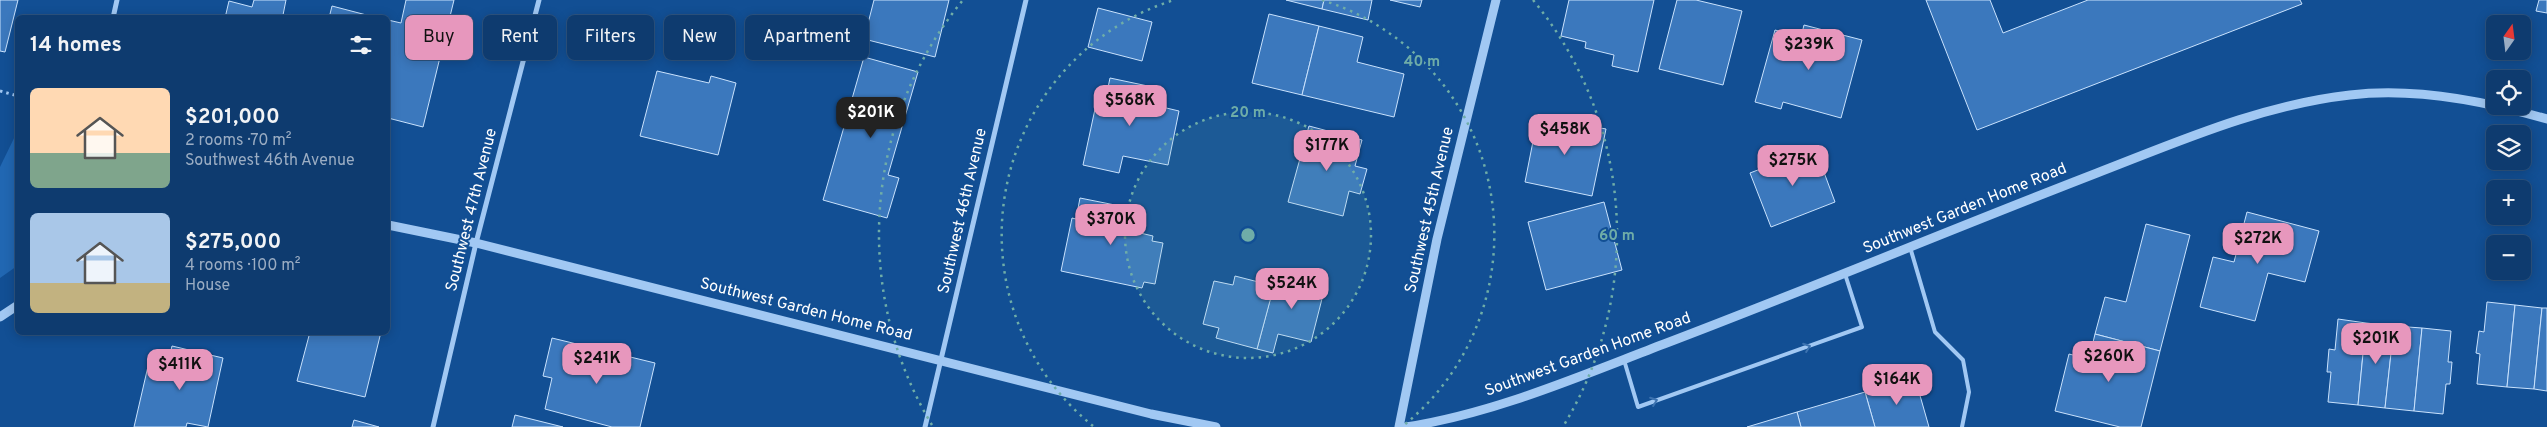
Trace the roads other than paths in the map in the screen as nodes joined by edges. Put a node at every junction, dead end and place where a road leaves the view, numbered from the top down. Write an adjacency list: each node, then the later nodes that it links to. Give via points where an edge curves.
1 (116, 0): 5 (street)
2 (539, 0): 8 (street, Southwest 47th Avenue)
3 (1026, 0): 13 (street, Southwest 46th Avenue)
4 (1496, 0): 18 (street, Southwest 45th Avenue, via 1437,238)
5 (114, 15)
6 (2547, 119): 9 (street, Southwest Garden Home Road, via 2484,104 2392,93 2352,94 2292,105 2229,122)
7 (390, 225): 8 (street, Southwest Garden Home Road)
8 (476, 243): 13 (street, Southwest Garden Home Road); 15 (street, Southwest 47th Avenue)
9 (1910, 246): 10 (street, Southwest Garden Home Road); 20 (lane, via 1934,332 1962,360 1969,392)
10 (1844, 273): 14 (street, Southwest Garden Home Road); 14 (lane, one-way to 10, via 1638,407 1862,327)
11 (15, 307): 12 (street)
12 (0, 317)
13 (940, 360): 16 (street, Southwest 46th Avenue); 17 (street, Southwest Garden Home Road, via 1150,414)
14 (1624, 360): 19 (street, Southwest Garden Home Road, via 1489,408)
15 (433, 427)
16 (924, 427)
17 (1216, 427)
18 (1398, 427)
19 (1406, 427)
20 (1962, 427)

